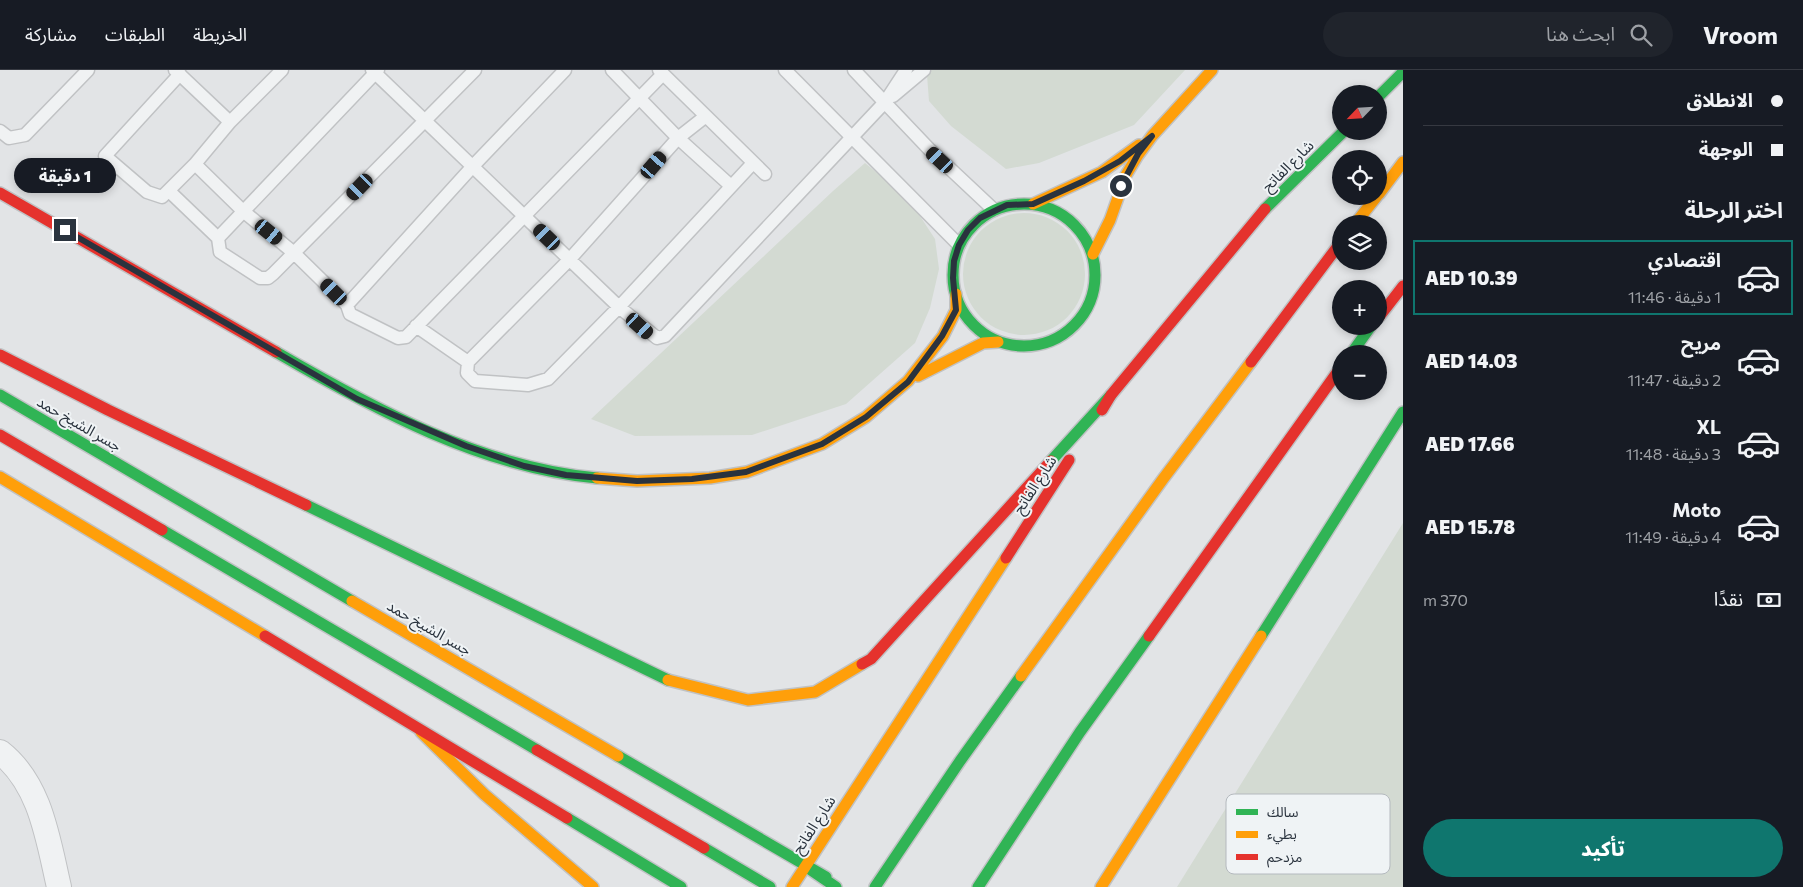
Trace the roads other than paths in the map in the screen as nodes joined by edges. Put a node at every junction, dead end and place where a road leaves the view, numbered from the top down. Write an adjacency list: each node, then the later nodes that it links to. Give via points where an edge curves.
1 (88, 70): 21 (lane, via 25,135 9,138)
2 (282, 70): 20 (lane)
3 (475, 70): 19 (lane)
4 (565, 70): 29 (lane)
5 (612, 70): 16 (lane)
6 (785, 70): 24 (lane)
7 (854, 70): 17 (lane)
8 (906, 70): 17 (lane)
9 (924, 70): 17 (lane)
10 (1212, 70): 22 (main road)
11 (375, 71): 19 (lane); 38 (lane)
12 (177, 72): 20 (lane); 33 (lane, via 105,156 147,192 162,197)
13 (661, 72): 16 (lane); 18 (lane)
14 (1403, 72): 15 (main road)
15 (1388, 87)
16 (640, 98): 23 (lane); 39 (lane)
17 (885, 102): 24 (lane); 37 (lane)
18 (706, 116): 23 (lane); 27 (lane)
19 (425, 121): 29 (lane); 43 (lane)
20 (230, 122): 28 (lane)
21 (0, 131)
22 (1152, 136): 35 (main road, via 1102,172); 44 (main road, via 1126,176)
23 (678, 138): 32 (lane); 46 (lane)
24 (852, 138): 42 (lane); 50 (lane, via 665,336 657,338)
25 (1335, 140): 59 (main road, شارع الفاتح, via 1265,209)
26 (1403, 162): 31 (main road)
27 (754, 163): 30 (lane); 32 (lane)
28 (195, 164): 33 (lane); 38 (lane)
29 (473, 166): 39 (lane); 49 (lane)
30 (765, 174)
31 (1387, 183)
32 (731, 186): 50 (lane)
33 (169, 191): 41 (lane)
34 (0, 193): 57 (main road, via 357,399 433,433 524,466 566,475 637,481 692,479 746,472 822,444 866,417)
35 (1033, 204): 37 (main road, via 1020,203); 44 (main road, via 1053,209 1071,220)
36 (1370, 205): 40 (main road)
37 (994, 210): 42 (main road, via 980,218)
38 (243, 211): 41 (lane); 43 (lane)
39 (524, 215): 46 (lane); 52 (lane)
40 (1362, 215)
41 (218, 238): 43 (lane, via 220,252 260,278 268,278)
42 (959, 245): 48 (main road, via 954,261)
43 (294, 253): 49 (lane)
44 (1093, 254): 53 (main road, via 1094,294 1086,313 1073,328 1056,340 1037,346)
45 (1332, 254): 73 (main road, via 1163,479)
46 (570, 259): 50 (lane); 55 (lane)
47 (1403, 286): 51 (main road)
48 (956, 294): 53 (main road, via 969,319); 57 (main road, via 956,310 952,319)
49 (347, 305): 52 (lane, via 350,314 398,338 406,336)
50 (619, 307): 55 (lane, via 541,383 476,381 467,373)
51 (1387, 307)
52 (416, 326): 55 (lane)
53 (998, 342): 57 (main road, via 983,343)
54 (0, 355): 59 (main road, via 671,681 748,700 815,692 871,659)
55 (468, 362)
56 (1332, 380): 74 (main road, via 1080,732)
57 (908, 382)
58 (0, 395): 65 (main road, جسر الشيخ حمد)
59 (1111, 395): 65 (main road, شارع الفاتح)
60 (1403, 412): 75 (main road)
61 (0, 435): 69 (main road)
62 (0, 477): 63 (main road)
63 (420, 732): 67 (main road, via 484,794); 68 (main road)
64 (0, 752): 66 (street, via 18,770 38,806)
65 (805, 866): 70 (main road, شارع الفاتح); 71 (main road); 72 (main road, جسر الشيخ حمد)
66 (59, 887)
67 (593, 887)
68 (681, 887)
69 (770, 887)
70 (792, 887)
71 (836, 887)
72 (842, 887)
73 (874, 887)
74 (978, 887)
75 (1102, 887)

